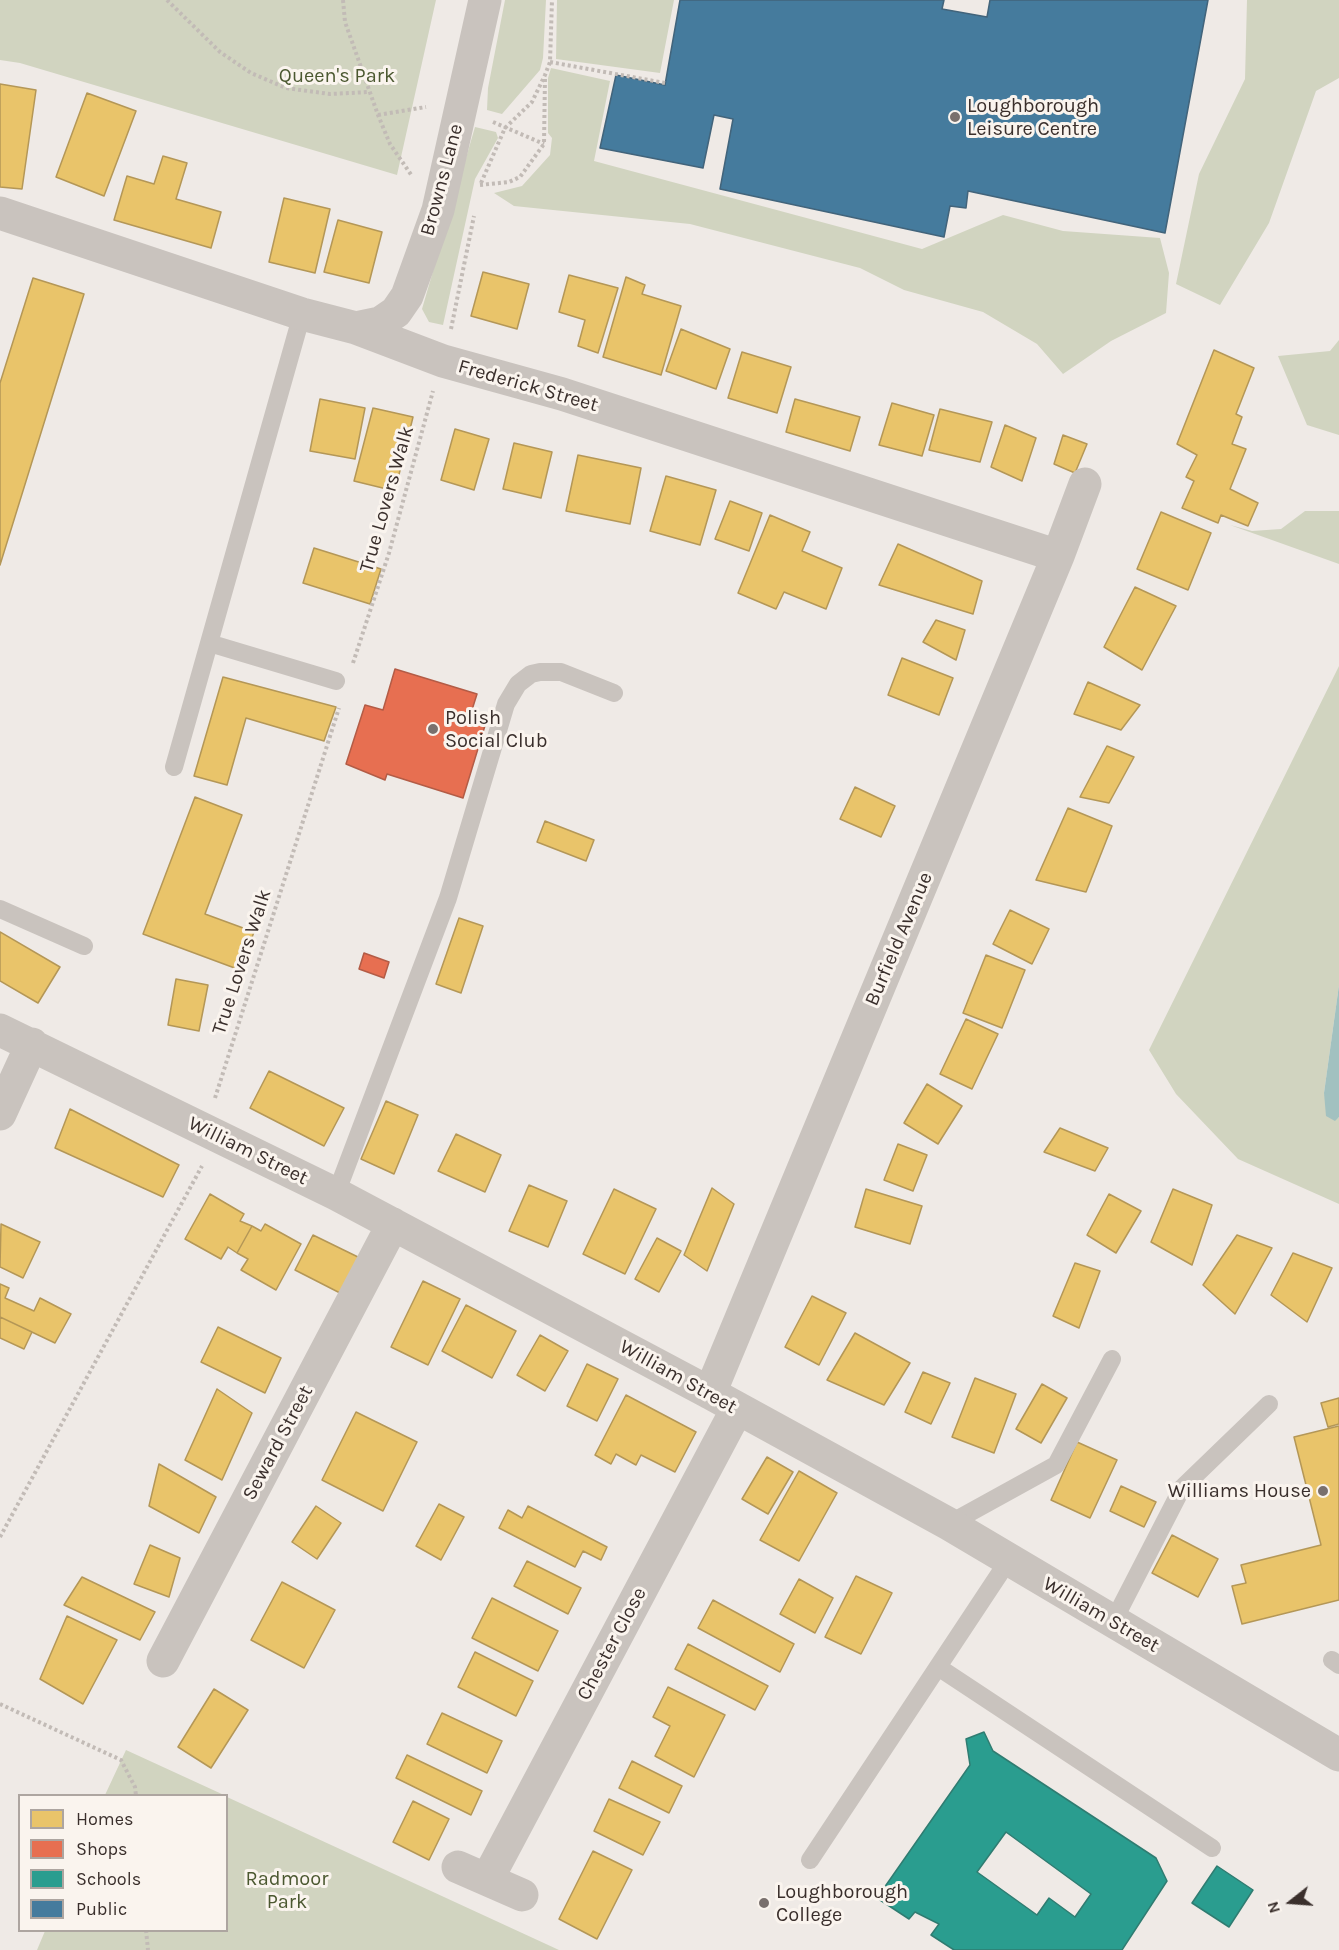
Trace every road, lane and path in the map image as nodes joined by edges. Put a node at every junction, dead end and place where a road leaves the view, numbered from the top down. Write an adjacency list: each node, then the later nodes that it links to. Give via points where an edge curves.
1 (167, 0): 8 (path, via 220,52 251,73 286,88 330,94)
2 (343, 0): 8 (path, via 345,22)
3 (485, 0): 17 (street, Browns Lane)
4 (552, 0): 5 (path)
5 (550, 62): 6 (path); 7 (path)
6 (546, 75): 12 (path, via 532,102); 13 (path)
7 (665, 83)
8 (369, 92): 10 (path)
9 (426, 106): 10 (path)
10 (378, 115): 17 (path, via 405,169)
11 (489, 120): 12 (path)
12 (505, 128): 13 (path); 14 (path)
13 (544, 144): 14 (path, via 520,177)
14 (480, 185): 15 (path)
15 (478, 196)
16 (476, 208): 21 (path, True Lovers Walk)
17 (438, 210): 20 (street, Browns Lane, via 407,296 396,312 380,323)
18 (2, 222): 19 (street, Frederick Street)
19 (302, 314): 20 (street, Frederick Street); 24 (lane)
20 (356, 327): 21 (street, Frederick Street)
21 (443, 361): 23 (street, Frederick Street, via 562,394); 25 (path, True Lovers Walk)
22 (1085, 484): 23 (street, Burfield Avenue)
23 (1058, 556): 39 (street, Burfield Avenue)
24 (209, 643): 26 (lane); 29 (lane)
25 (353, 666)
26 (336, 681)
27 (614, 693): 36 (lane, via 561,672 540,672 518,684 506,704 448,898)
28 (342, 699): 35 (path, True Lovers Walk, via 212,1105)
29 (174, 767)
30 (0, 909): 31 (lane)
31 (84, 946)
32 (0, 1030): 33 (street, William Street)
33 (32, 1044): 34 (street); 35 (street, William Street)
34 (0, 1114)
35 (218, 1138): 36 (street, William Street); 42 (path)
36 (336, 1194): 37 (street, William Street)
37 (393, 1224): 39 (street, William Street); 45 (street, Seward Street)
38 (1113, 1359): 41 (lane, via 1056,1465)
39 (723, 1401): 41 (street, William Street); 53 (street, Chester Close)
40 (1269, 1404): 44 (lane, via 1182,1488)
41 (949, 1524): 43 (street, William Street)
42 (0, 1537)
43 (1008, 1561): 44 (street, William Street); 46 (lane)
44 (1113, 1622): 48 (street, William Street)
45 (163, 1661)
46 (938, 1667): 50 (lane); 51 (lane)
47 (0, 1704): 49 (path, via 121,1760)
48 (1339, 1755)
49 (136, 1794)
50 (1212, 1848)
51 (810, 1860)
52 (458, 1867): 53 (street)
53 (488, 1878): 54 (street)
54 (522, 1895)
55 (146, 1932): 56 (path)
56 (147, 1950)

